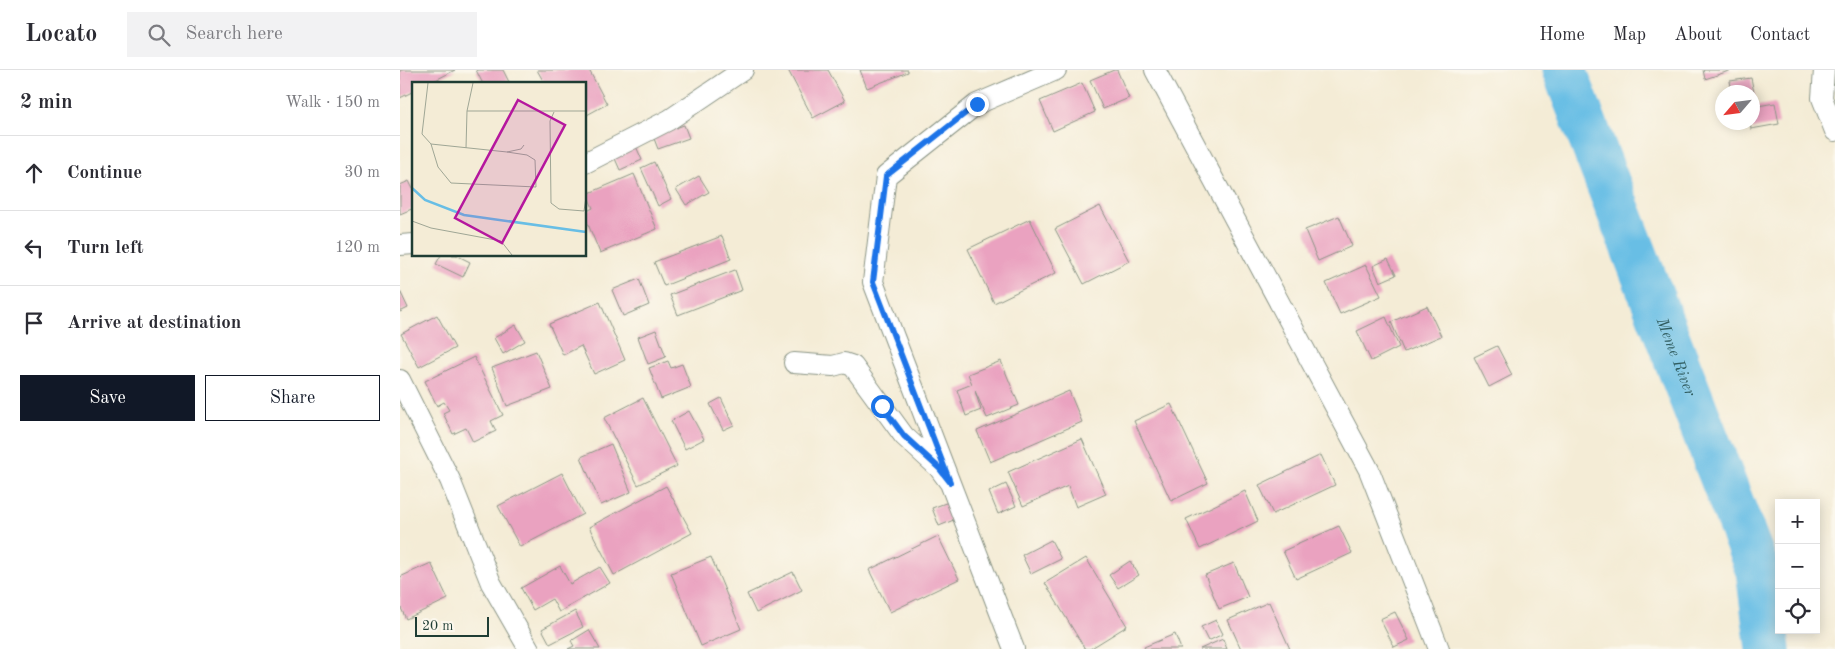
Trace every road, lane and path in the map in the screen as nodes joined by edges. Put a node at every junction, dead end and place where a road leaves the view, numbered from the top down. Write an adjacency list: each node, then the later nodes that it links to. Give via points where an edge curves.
1 (743, 70): 6 (street, via 668,120)
2 (1056, 70): 9 (street, via 977,104 886,176 873,282)
3 (1156, 70): 12 (street, via 1369,470)
4 (1824, 70): 5 (street, via 1822,98)
5 (1835, 131)
6 (586, 162)
7 (794, 363): 9 (street, via 833,366 844,363 853,366 904,436)
8 (400, 380): 10 (street, via 450,480 491,583)
9 (950, 482): 11 (street)
10 (529, 649)
11 (1014, 649)
12 (1439, 649)

